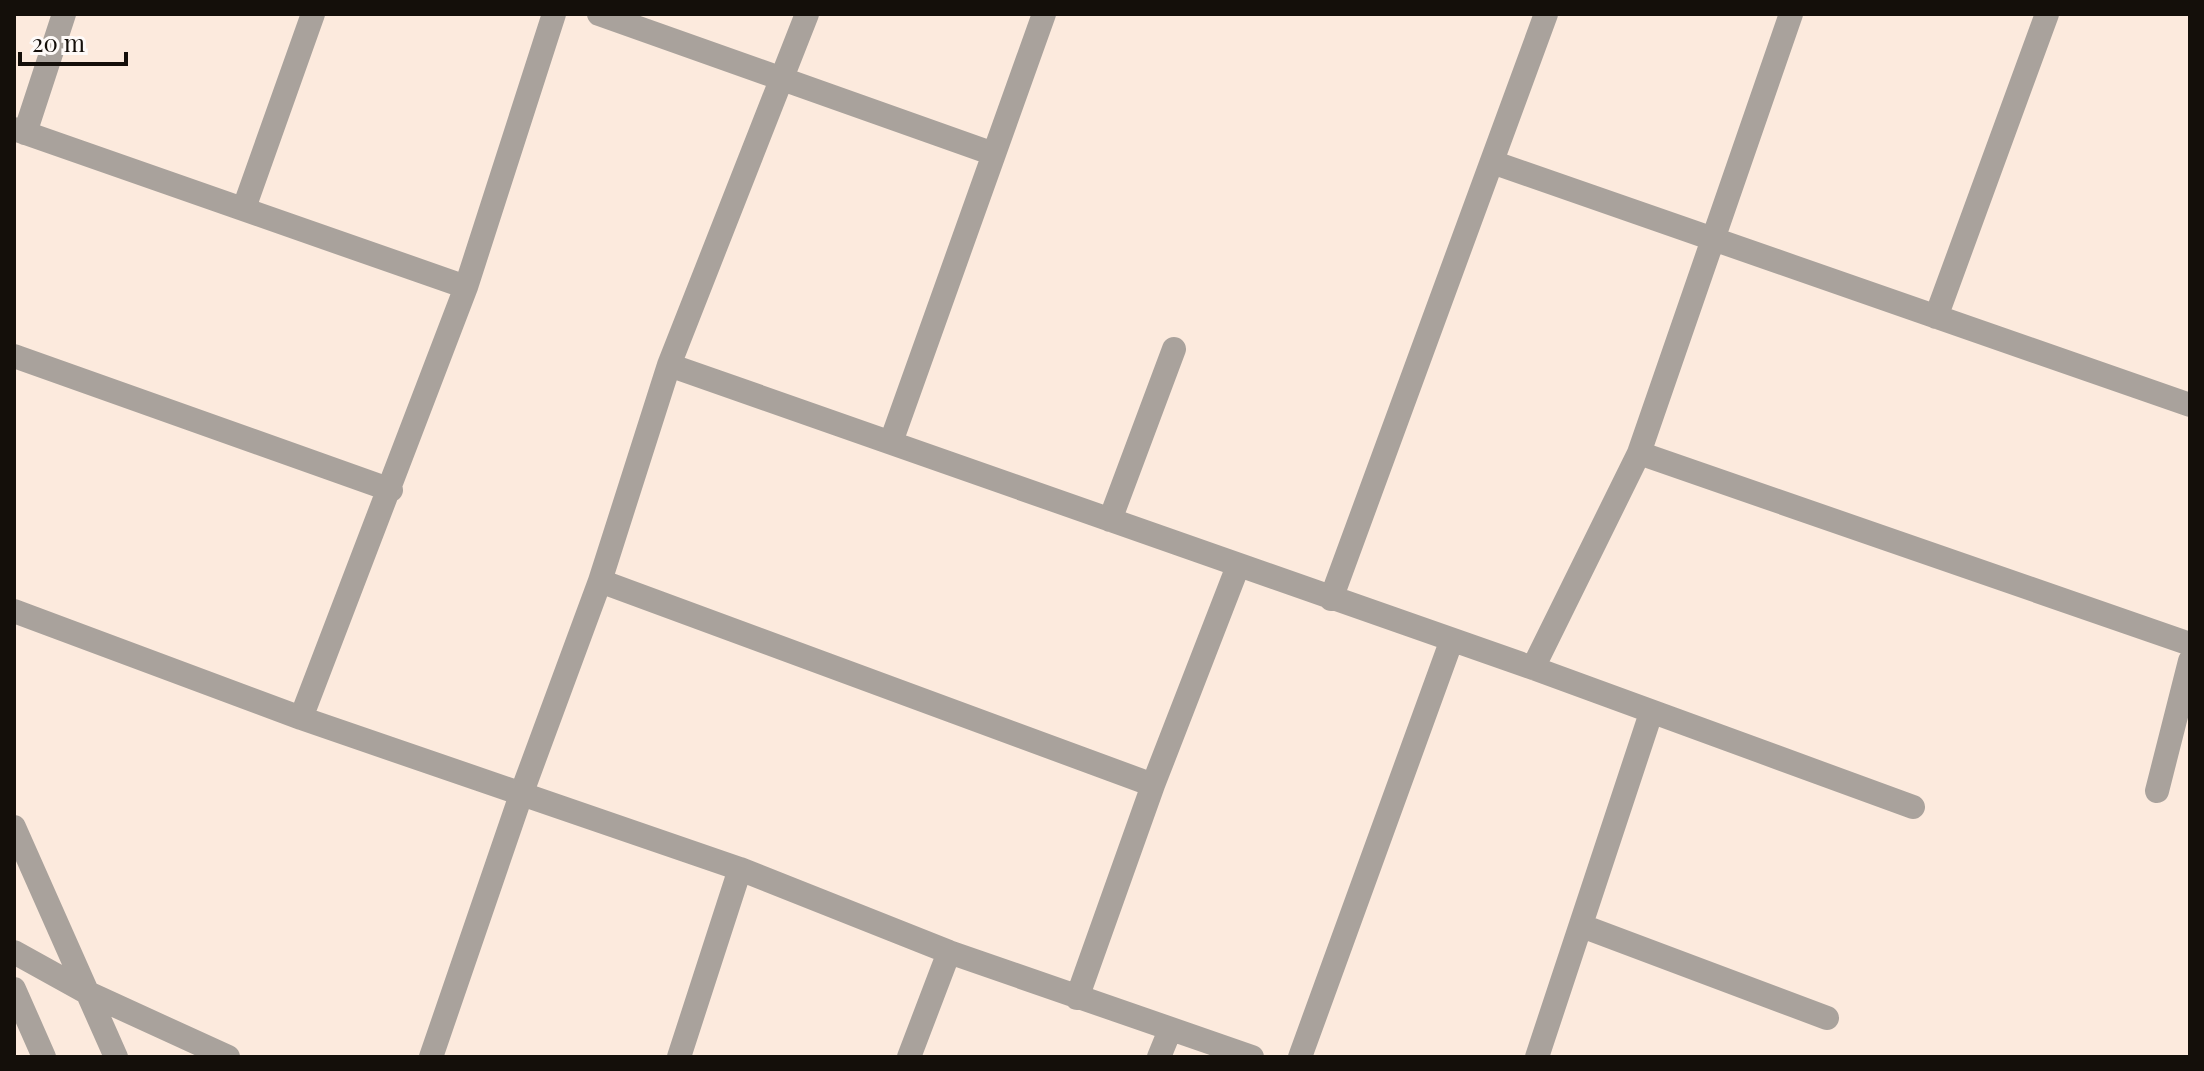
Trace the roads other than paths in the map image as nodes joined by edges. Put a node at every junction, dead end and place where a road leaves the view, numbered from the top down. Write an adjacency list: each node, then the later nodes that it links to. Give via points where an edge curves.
1 (64, 14): 11 (street)
2 (313, 14): 14 (street)
3 (554, 14): 16 (street)
4 (599, 14): 10 (street)
5 (807, 14): 10 (street)
6 (1044, 14): 12 (street)
7 (1546, 14): 13 (street)
8 (1791, 14): 15 (street)
9 (2047, 14): 17 (street)
10 (784, 79): 12 (street); 20 (street)
11 (20, 131): 14 (street)
12 (991, 153): 22 (street)
13 (1492, 162): 15 (street); 28 (street)
14 (244, 208): 16 (street)
15 (1714, 237): 17 (street); 23 (street)
16 (466, 287): 24 (street)
17 (1936, 317): 21 (street)
18 (1174, 349): 25 (street)
19 (14, 356): 24 (street)
20 (669, 365): 22 (street); 27 (street)
21 (2190, 405)
22 (891, 442): 25 (street)
23 (1639, 453): 31 (street); 33 (street)
24 (391, 490): 35 (street)
25 (1110, 520): 26 (street)
26 (1238, 566): 28 (street); 36 (street)
27 (600, 581): 36 (street); 38 (street)
28 (1331, 599): 30 (street)
29 (14, 611): 35 (street)
30 (1451, 642): 33 (street); 58 (street)
31 (2190, 644)
32 (2190, 661): 37 (street)
33 (1533, 668): 34 (street)
34 (1651, 713): 39 (street); 42 (street)
35 (301, 718): 38 (street)
36 (1153, 785): 47 (street)
37 (2157, 791)
38 (522, 792): 41 (street); 53 (street)
39 (1913, 807)
40 (14, 827): 46 (street)
41 (740, 869): 44 (street); 54 (street)
42 (1582, 926): 48 (street); 59 (street)
43 (14, 952): 46 (street)
44 (949, 952): 47 (street); 55 (street)
45 (14, 989): 50 (street)
46 (88, 993): 51 (street); 52 (street)
47 (1077, 998): 49 (street)
48 (1827, 1018)
49 (1170, 1030): 56 (street); 57 (street)
50 (44, 1057)
51 (116, 1057)
52 (228, 1057)
53 (431, 1057)
54 (679, 1057)
55 (909, 1057)
56 (1159, 1057)
57 (1252, 1057)
58 (1300, 1057)
59 (1537, 1057)

